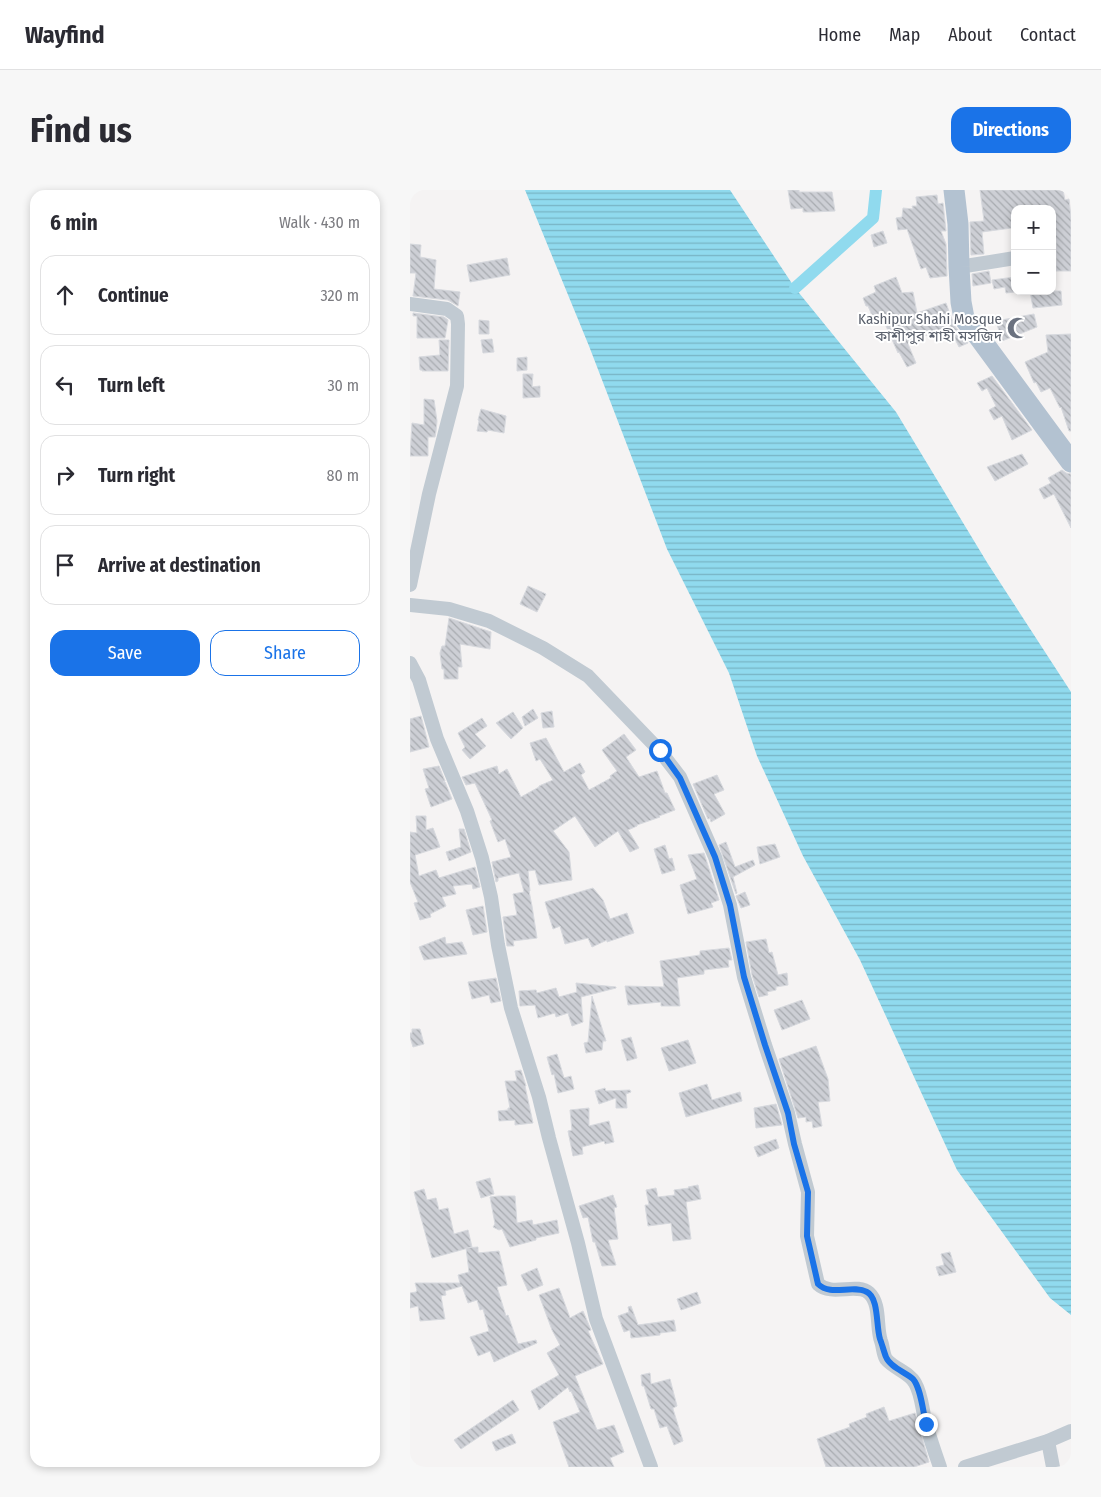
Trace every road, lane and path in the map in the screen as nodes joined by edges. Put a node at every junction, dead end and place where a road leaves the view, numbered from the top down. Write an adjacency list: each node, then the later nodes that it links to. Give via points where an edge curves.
1 (954, 190): 3 (main road)
2 (1011, 259): 3 (street)
3 (959, 267): 5 (main road, via 964,318)
4 (410, 304): 6 (street, via 447,309 457,316 458,324 457,386)
5 (1071, 462)
6 (410, 585)
7 (410, 605): 12 (street, via 449,609 489,621 543,648 588,676 660,750 680,778 715,857 730,905 744,977 788,1113 808,1192 807,1236 818,1284 828,1290 860,1290 871,1295 886,1359 914,1381)
8 (410, 663): 11 (street, via 482,858 511,1008 540,1097 596,1319)
9 (1067, 1433): 10 (street)
10 (1048, 1441): 13 (street); 14 (street)
11 (650, 1467)
12 (940, 1467)
13 (965, 1467)
14 (1053, 1467)

